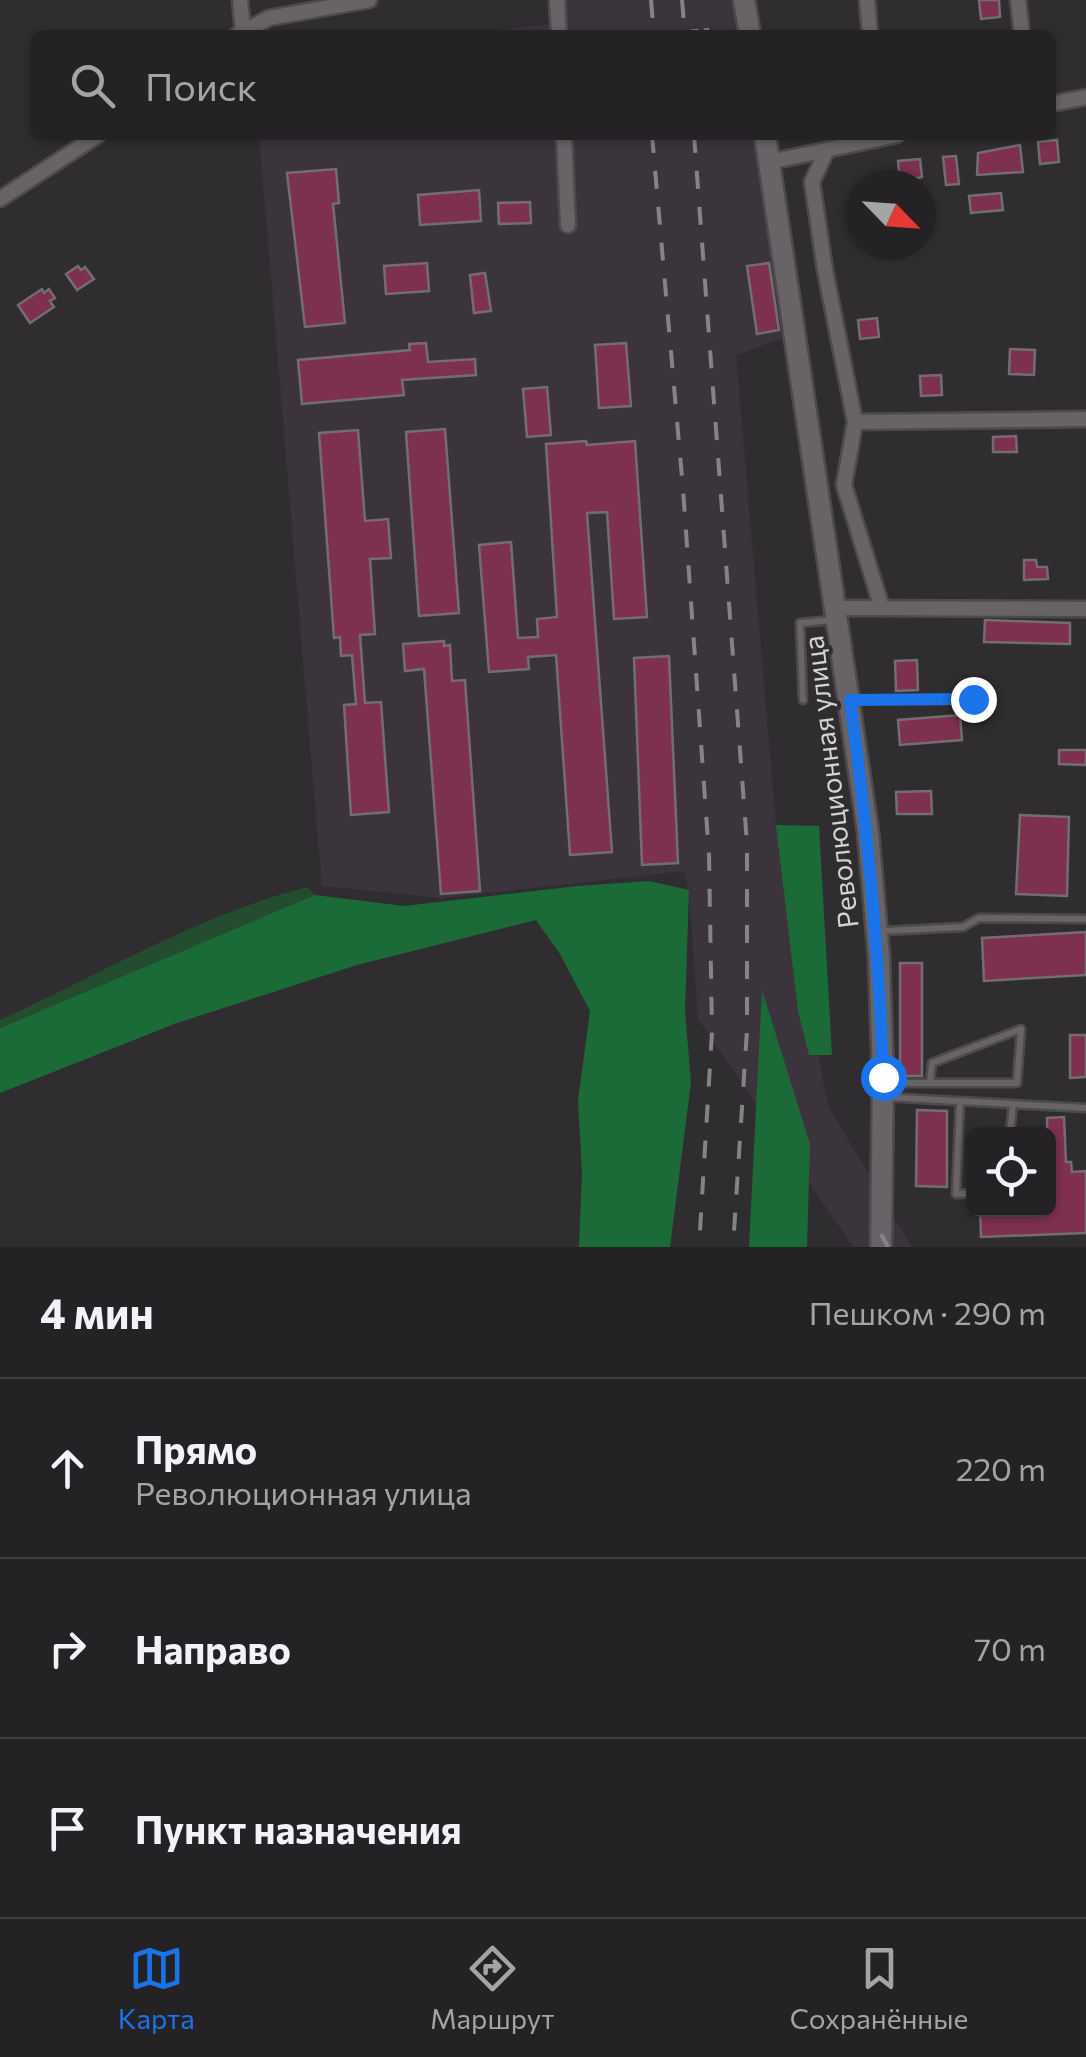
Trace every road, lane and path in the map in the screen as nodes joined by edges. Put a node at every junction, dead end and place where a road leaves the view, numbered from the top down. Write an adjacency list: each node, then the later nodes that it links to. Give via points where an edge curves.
1 (240, 0): 7 (street)
2 (369, 0): 8 (street, via 269,18)
3 (557, 0): 9 (street)
4 (744, 0): 10 (main road)
5 (867, 0): 11 (street)
6 (1018, 0): 12 (street)
7 (240, 30)
8 (246, 30)
9 (559, 30)
10 (749, 30)
11 (870, 30)
12 (1021, 30)
13 (1086, 98): 14 (street)
14 (1056, 103)
15 (90, 140): 21 (street)
16 (564, 140): 22 (street)
17 (766, 140): 20 (main road, Революционная улица)
18 (873, 140): 19 (street)
19 (827, 150): 20 (street); 24 (street, via 812,182)
20 (769, 162): 26 (main road, Революционная улица)
21 (0, 198)
22 (568, 225)
23 (1086, 419): 24 (street)
24 (855, 422): 25 (street)
25 (844, 485): 26 (lane); 27 (street)
26 (819, 488): 29 (main road, Революционная улица)
27 (882, 608): 28 (street); 29 (street)
28 (1086, 609)
29 (838, 613): 31 (lane, via 800,624); 32 (main road, Революционная улица)
30 (973, 699): 32 (lane)
31 (803, 700)
32 (850, 700): 34 (main road, Революционная улица)
33 (1086, 919): 34 (lane, via 978,918 963,927)
34 (877, 931): 36 (main road, Революционная улица)
35 (930, 1084): 35 (lane, via 1017,1083 1021,1030 932,1064); 36 (lane)
36 (883, 1090): 37 (lane); 42 (main road, Революционная улица)
37 (960, 1101): 38 (lane); 41 (lane, via 956,1194)
38 (1012, 1104): 39 (lane); 40 (lane)
39 (1086, 1108)
40 (1010, 1127)
41 (966, 1193)
42 (881, 1237): 43 (lane)
43 (893, 1247)

